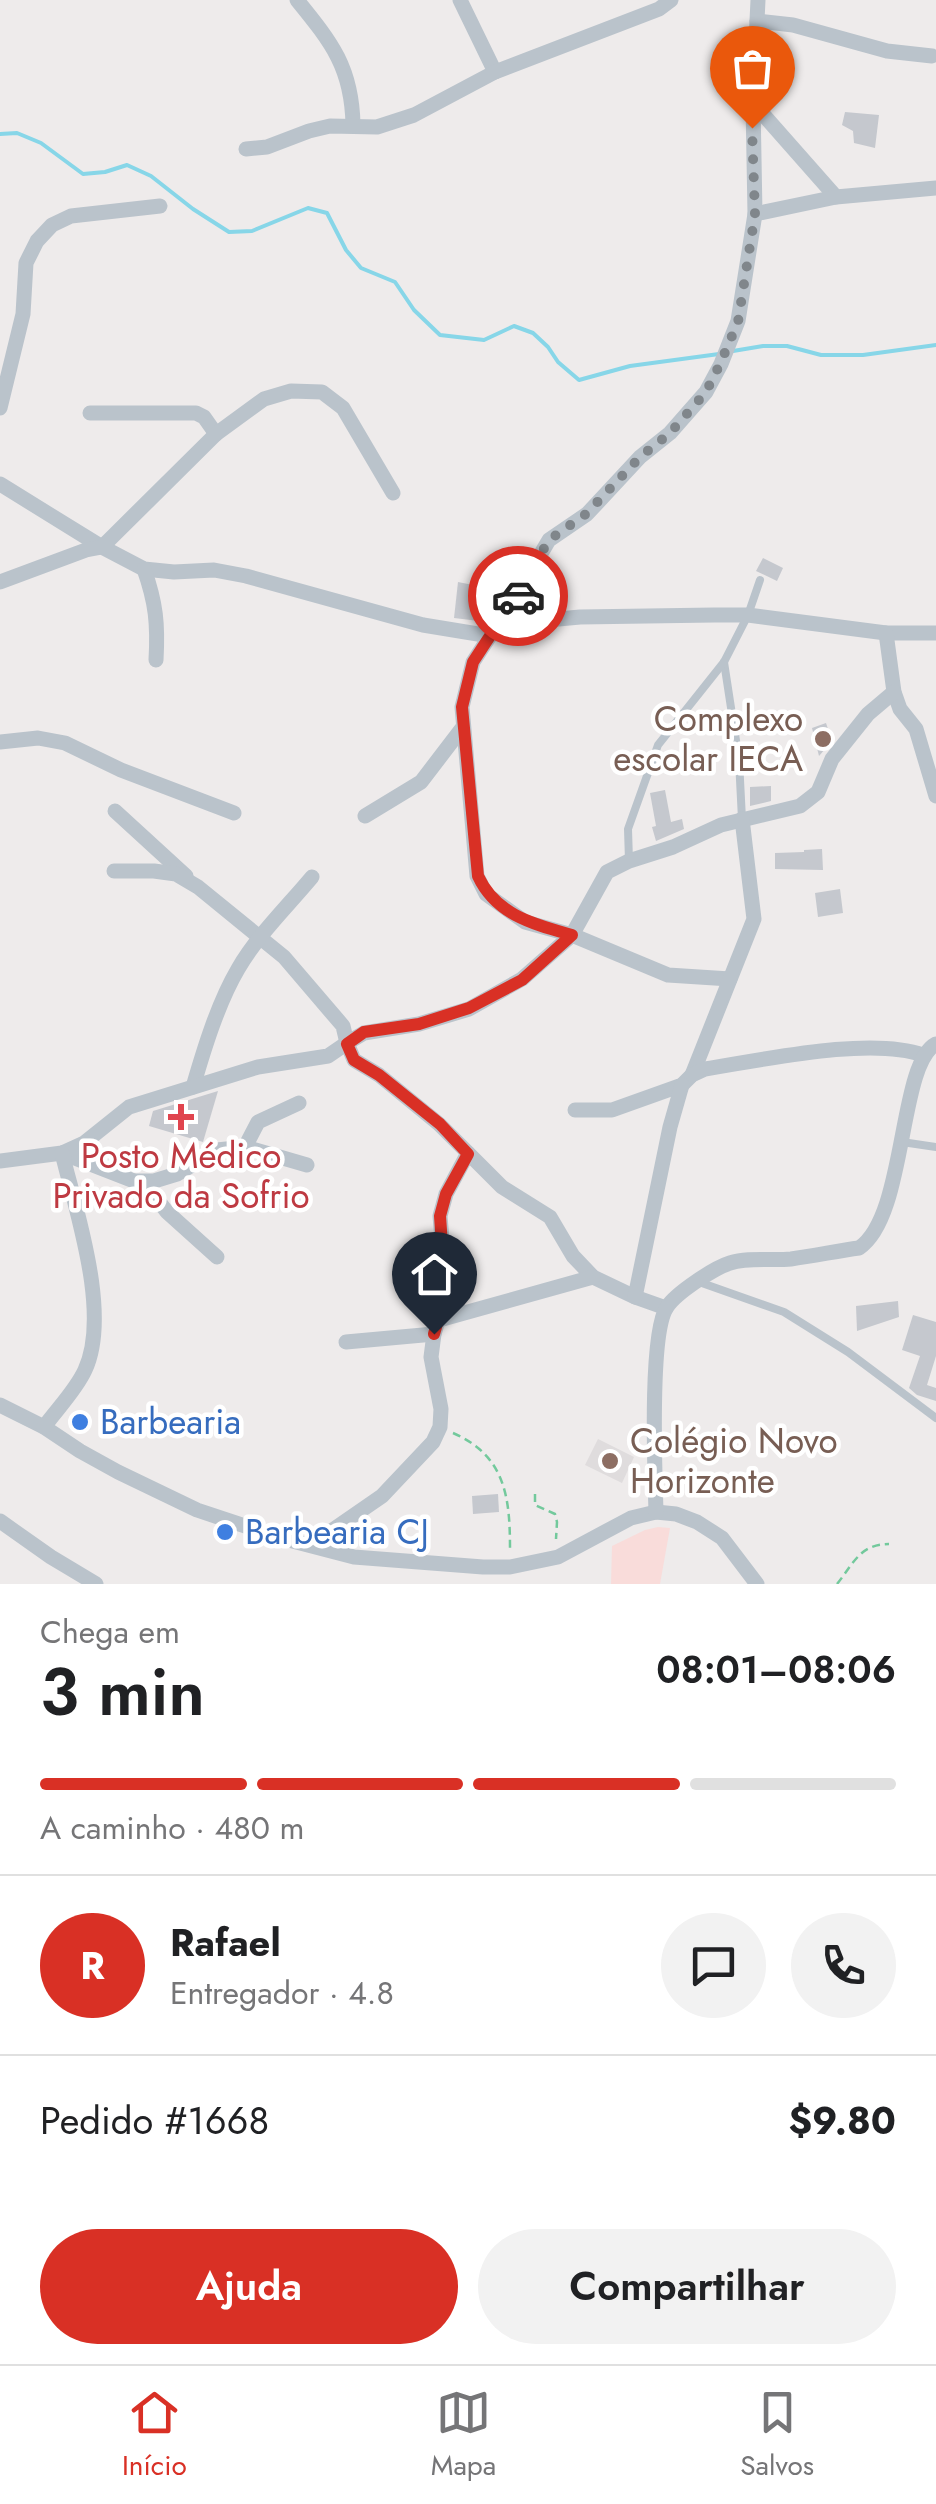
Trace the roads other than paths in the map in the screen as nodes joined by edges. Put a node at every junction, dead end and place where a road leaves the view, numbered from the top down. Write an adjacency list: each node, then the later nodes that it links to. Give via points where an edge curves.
1 (297, 0): 9 (street, via 346,74)
2 (460, 0): 7 (street)
3 (672, 0): 7 (street)
4 (758, 0): 5 (street)
5 (757, 21): 6 (street); 8 (street)
6 (932, 56)
7 (495, 72): 9 (street, via 414,115 377,127)
8 (753, 103): 12 (street); 14 (street)
9 (354, 125): 10 (street)
10 (246, 149)
11 (936, 188): 12 (street)
12 (836, 197): 14 (street)
13 (160, 206): 15 (street, via 71,216 38,241 26,263 22,314)
14 (755, 214): 25 (street, via 738,322 706,392 586,514 549,540)
15 (0, 408)
16 (90, 413): 17 (street, via 196,412)
17 (216, 434): 19 (street, via 264,399 322,392 343,408); 20 (street)
18 (0, 484): 20 (street)
19 (392, 493)
20 (102, 547): 21 (street); 23 (street)
21 (144, 569): 28 (street, via 246,576 422,625); 29 (street, via 158,625)
22 (760, 580): 24 (lane)
23 (0, 582)
24 (748, 616): 25 (street); 26 (street); 30 (lane)
25 (506, 624): 28 (street)
26 (886, 633): 27 (street); 31 (street)
27 (936, 634)
28 (490, 636): 32 (street, via 473,662)
29 (156, 660)
30 (724, 662): 38 (lane); 39 (lane, via 658,745 628,829)
31 (894, 692): 34 (street, via 916,730); 38 (street, via 832,759 818,792 800,806)
32 (463, 727): 37 (street, via 421,782); 43 (street, via 478,876 486,894 526,922)
33 (0, 742): 36 (street, via 65,743)
34 (936, 796)
35 (115, 811): 42 (street)
36 (234, 813)
37 (364, 816)
38 (742, 819): 39 (street); 45 (street, via 754,919)
39 (629, 861): 43 (street, via 607,872)
40 (114, 870): 42 (street, via 176,874)
41 (312, 878): 44 (street)
42 (198, 886): 44 (street)
43 (572, 935): 45 (street, via 668,975); 46 (street, via 522,980 469,1008 364,1032)
44 (259, 938): 46 (street, via 343,1026); 49 (street, via 237,970)
45 (730, 978): 48 (street)
46 (347, 1044): 49 (street, via 328,1056); 57 (street, via 354,1060 440,1124)
47 (930, 1050): 48 (street, via 832,1051 705,1069); 52 (street, via 918,1069)
48 (687, 1080): 51 (street, via 612,1110); 64 (street, via 670,1127)
49 (193, 1087): 56 (street, via 129,1107)
50 (299, 1102): 54 (street, via 258,1122)
51 (575, 1110)
52 (902, 1142): 55 (lane); 63 (street, via 868,1242 789,1259 741,1260)
53 (0, 1143): 58 (street)
54 (245, 1147): 59 (street); 60 (street, via 217,1150 177,1174)
55 (936, 1147)
56 (62, 1153): 58 (street); 60 (street); 70 (street, via 82,1230 94,1339 85,1370)
57 (468, 1154): 62 (street, via 502,1187 550,1217); 66 (street, via 440,1216 444,1274)
58 (1, 1160)
59 (308, 1164)
60 (134, 1181): 61 (street)
61 (217, 1257)
62 (592, 1277): 64 (street); 66 (street)
63 (699, 1282): 65 (street); 69 (lane, via 784,1312)
64 (635, 1297): 65 (street)
65 (666, 1308): 71 (street, via 658,1338)
66 (437, 1327): 67 (street); 73 (street, via 432,1357 440,1427 433,1442 382,1496)
67 (346, 1342)
68 (0, 1405): 70 (street)
69 (936, 1418)
70 (44, 1428): 73 (street, via 196,1510)
71 (656, 1512): 73 (street, via 564,1554 510,1567 370,1558); 75 (street, via 676,1514 722,1538)
72 (0, 1521): 74 (street)
73 (311, 1546)
74 (96, 1584)
75 (756, 1584)

